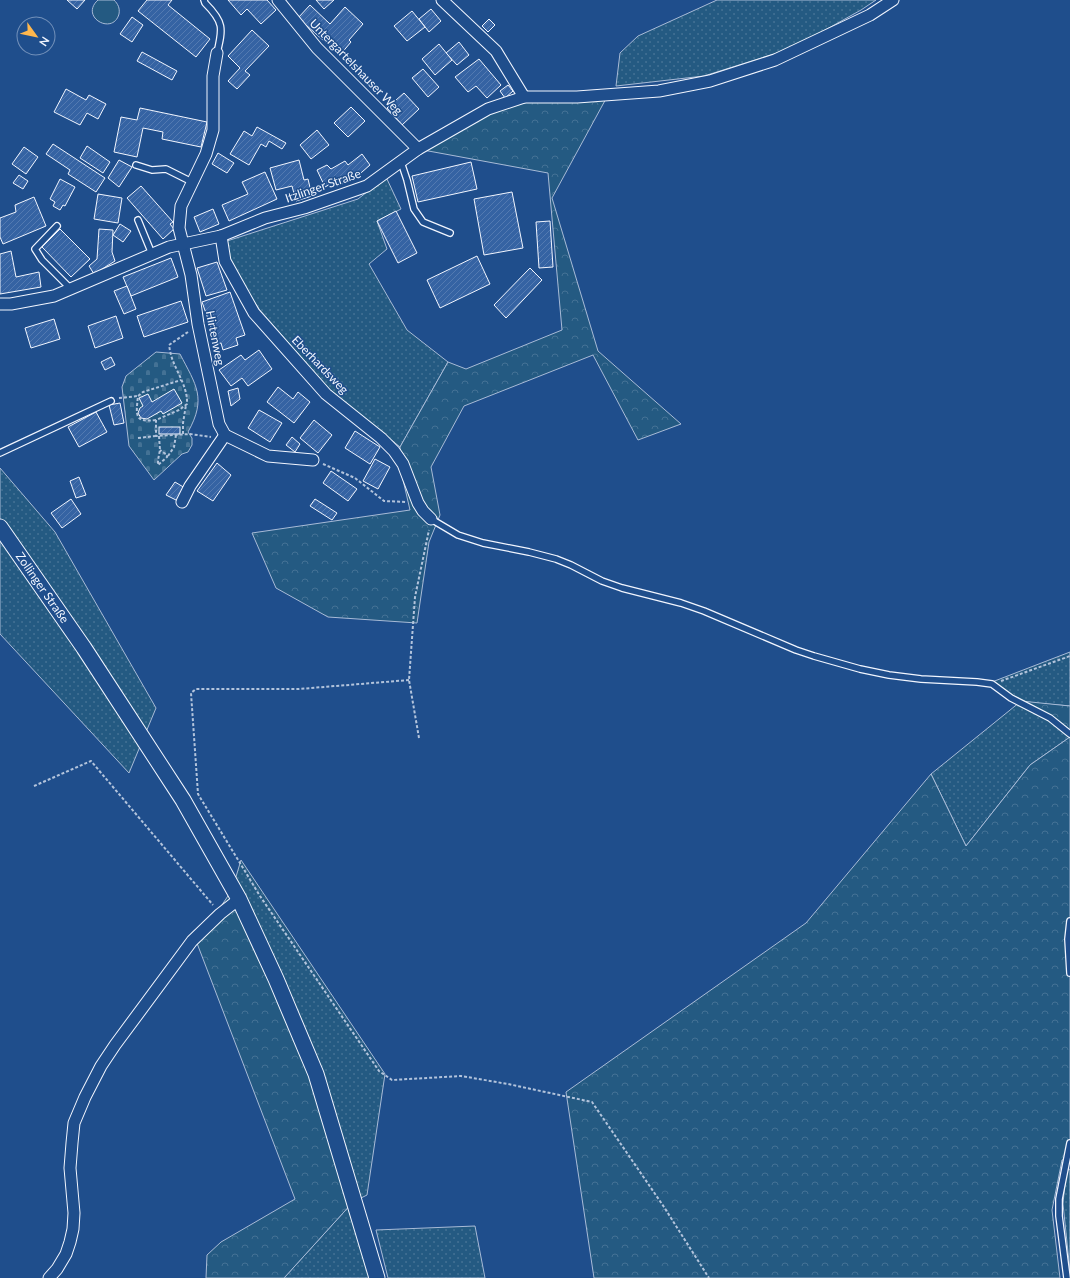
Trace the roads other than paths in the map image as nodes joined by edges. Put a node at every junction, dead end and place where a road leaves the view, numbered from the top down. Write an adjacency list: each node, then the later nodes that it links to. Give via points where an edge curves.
1 (204, 0): 5 (lane, via 221,24)
2 (278, 0): 7 (street, Untergartelshauser Weg, via 318,48)
3 (442, 0): 6 (street, via 496,51)
4 (893, 0): 6 (street, Itzlinger Straße, via 870,15 775,60 710,81 659,90 577,97)
5 (217, 53): 10 (street, via 213,76 213,130 206,154)
6 (524, 97): 7 (street, Itzlinger Straße, via 488,109)
7 (418, 149): 8 (street, Itzlinger Straße)
8 (401, 162): 13 (lane, via 414,209 423,222); 14 (street, Itzlinger Straße, via 367,186 304,208 265,218)
9 (136, 165): 10 (lane, via 152,170 166,168)
10 (192, 182): 15 (street, via 181,206 179,228)
11 (138, 220): 16 (lane)
12 (57, 226): 17 (lane, via 35,249 42,260)
13 (450, 233)
14 (221, 236): 15 (street, Itzlinger Straße); 24 (street, Eberhardsweg, via 226,261 254,313 326,394 394,451 403,464 418,503)
15 (184, 244): 16 (street, Itzlinger Straße); 20 (street, Hirtenweg, via 219,424)
16 (152, 254): 17 (street, Itzlinger Straße)
17 (71, 289): 18 (street, Itzlinger Straße, via 54,296)
18 (0, 304)
19 (110, 401): 21 (lane)
20 (225, 435): 22 (street, via 268,456); 23 (street)
21 (0, 453)
22 (313, 460)
23 (182, 502)
24 (431, 519): 26 (lane, via 458,535 556,559 602,581 698,609 814,656 889,675 992,684 1011,698 1050,718)
25 (0, 527): 27 (main road, Zollinger Straße, via 84,648 183,800)
26 (1070, 734)
27 (239, 899): 31 (street, via 192,941 101,1066 85,1097 74,1122 72,1143 70,1168 73,1229 66,1254); 32 (main road, Zollinger Straße, via 316,1074)
28 (1070, 921): 29 (lane)
29 (1070, 973)
30 (1070, 1143): 33 (lane, via 1059,1199)
31 (49, 1278)
32 (377, 1278)
33 (1066, 1278)

